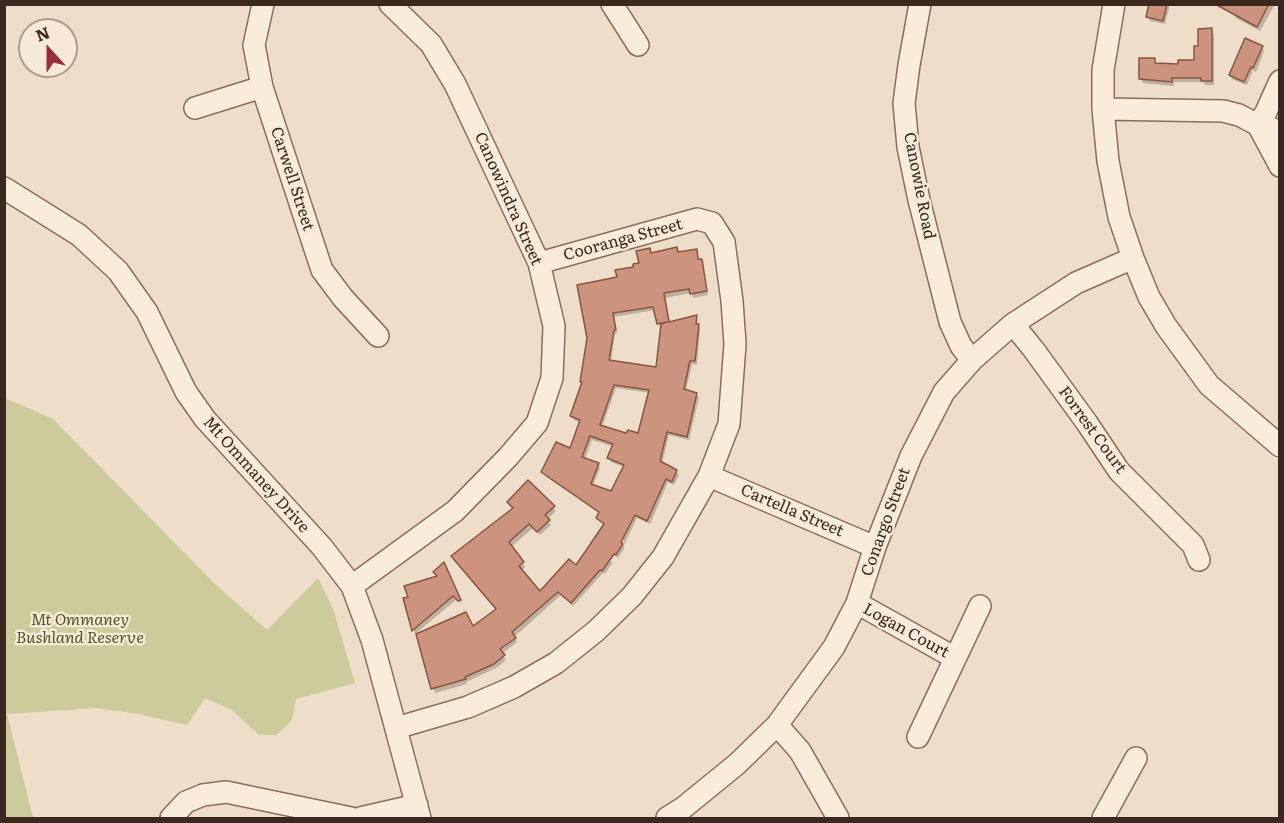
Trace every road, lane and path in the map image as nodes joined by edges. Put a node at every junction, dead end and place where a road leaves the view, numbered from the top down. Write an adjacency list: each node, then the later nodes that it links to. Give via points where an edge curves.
1 (263, 4): 8 (street, Carwell Street, via 254,45)
2 (390, 4): 16 (street, Canowindra Street, via 431,44 455,84)
3 (612, 4): 6 (street)
4 (920, 4): 19 (street, Canowie Road, via 904,103 908,147 950,322)
5 (1114, 4): 10 (street, via 1104,70)
6 (638, 45)
7 (1280, 81): 11 (street)
8 (262, 87): 9 (street); 18 (street, Carwell Street, via 322,270)
9 (195, 108)
10 (1103, 109): 11 (street, via 1215,110 1239,115); 15 (street, via 1107,161)
11 (1258, 125): 12 (street); 13 (street)
12 (1280, 132)
13 (1280, 166)
14 (4, 188): 24 (street, Mt Ommaney Drive, via 79,235 118,271 147,312 186,392 205,419)
15 (1133, 258): 17 (street, Conargo Street, via 1076,283); 20 (street, via 1166,326 1209,384)
16 (539, 263): 21 (street, Cooranga Street, via 697,219 712,223 724,242 735,344 729,424); 24 (street, Canowindra Street, via 554,326 552,378 537,423 455,511)
17 (1013, 324): 19 (street, Conargo Street); 23 (street, Forrest Court, via 1119,471 1193,545)
18 (378, 336)
19 (972, 360): 22 (street, Conargo Street, via 944,392 911,456)
20 (1280, 446)
21 (709, 476): 22 (street, Cartella Street); 29 (street, Cooranga Street, via 663,557 632,596 596,631 556,663 514,687 468,707)
22 (875, 547): 25 (street, Conargo Street)
23 (1199, 560)
24 (352, 585): 29 (street, Mt Ommaney Drive)
25 (857, 603): 27 (street, Logan Court); 28 (street, Conargo Street, via 834,647)
26 (980, 606): 27 (street, Logan Court)
27 (955, 658): 30 (street, Logan Court)
28 (777, 725): 36 (street, Conargo Street, via 736,764); 37 (street, via 800,751)
29 (396, 728): 32 (street, Mt Ommaney Drive)
30 (918, 737)
31 (1136, 758): 38 (street)
32 (418, 812): 35 (street)
33 (171, 819): 34 (street, via 186,802 226,792)
34 (351, 819)
35 (360, 819)
36 (667, 819)
37 (838, 819)
38 (1103, 819)

